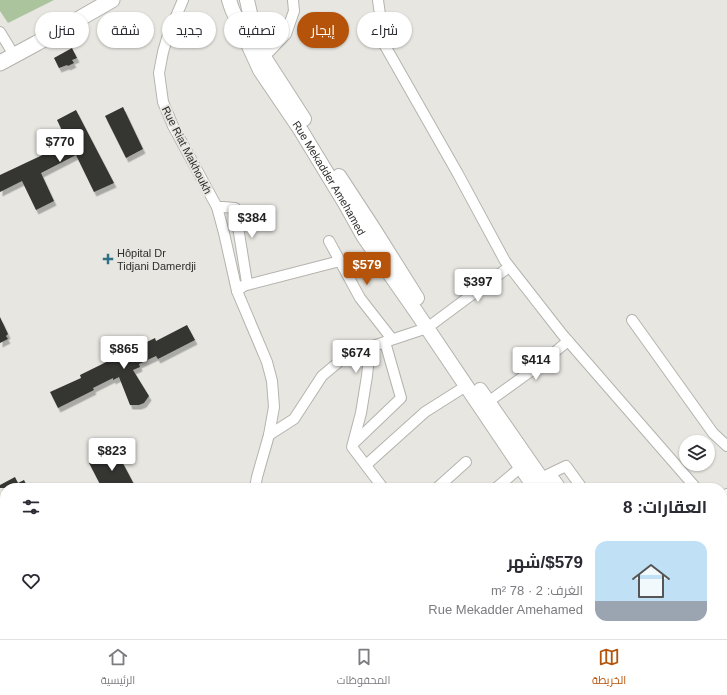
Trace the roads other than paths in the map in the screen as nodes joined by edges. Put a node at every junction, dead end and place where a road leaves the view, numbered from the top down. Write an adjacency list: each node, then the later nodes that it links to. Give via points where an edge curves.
1 (92, 0): 9 (main road)
2 (112, 0): 9 (main road, via 37,44)
3 (183, 0): 12 (street, Rue Riat Makhoukh, via 163,52 159,73 163,102 173,126)
4 (229, 0): 20 (main road, Rue Mekadder Amehamed, via 260,70 300,130 364,237)
5 (247, 0): 10 (main road, Rue Mekadder Amehamed, via 254,31)
6 (293, 0): 10 (street, via 294,11 286,34)
7 (378, 0): 17 (street, via 384,44)
8 (0, 32): 9 (street)
9 (7, 52): 11 (main road)
10 (264, 57): 20 (main road, Rue Mekadder Amehamed, via 416,297)
11 (0, 63)
12 (217, 207): 13 (street, Rue Riat Makhoukh, via 236,208); 15 (street, Rue Riat Makhoukh)
13 (241, 241): 15 (street); 18 (street, Rue Riat Makhoukh, via 247,283)
14 (329, 241): 16 (street)
15 (226, 244): 18 (street, Rue Riat Makhoukh)
16 (340, 261): 18 (street); 21 (street)
17 (509, 267): 20 (street); 22 (street)
18 (240, 288): 26 (street, Rue Riat Makhoukh, via 272,381 274,407)
19 (632, 320): 28 (street, via 714,433)
20 (430, 325): 21 (street); 24 (main road, Rue Mekadder Amehamed); 25 (main road, Rue Mekadder Amehamed)
21 (388, 341): 23 (street); 27 (street, via 401,398)
22 (568, 342): 25 (street); 38 (street)
23 (370, 347): 26 (street, via 353,350 322,376 294,419); 27 (street, via 361,413)
24 (466, 386): 30 (street, via 425,412); 31 (main road, Rue Mekadder Amehamed)
25 (488, 402): 32 (main road, Rue Mekadder Amehamed)
26 (269, 435): 33 (street, Rue Riat Makhoukh)
27 (353, 443): 30 (street, via 352,447)
28 (727, 446)
29 (466, 462): 35 (street)
30 (366, 465): 34 (street)
31 (521, 467): 32 (main road, Rue Mekadder Amehamed); 36 (street)
32 (544, 482): 37 (street, via 566,466)
33 (256, 483)
34 (379, 483)
35 (443, 483)
36 (502, 483)
37 (578, 483)
38 (692, 483)

